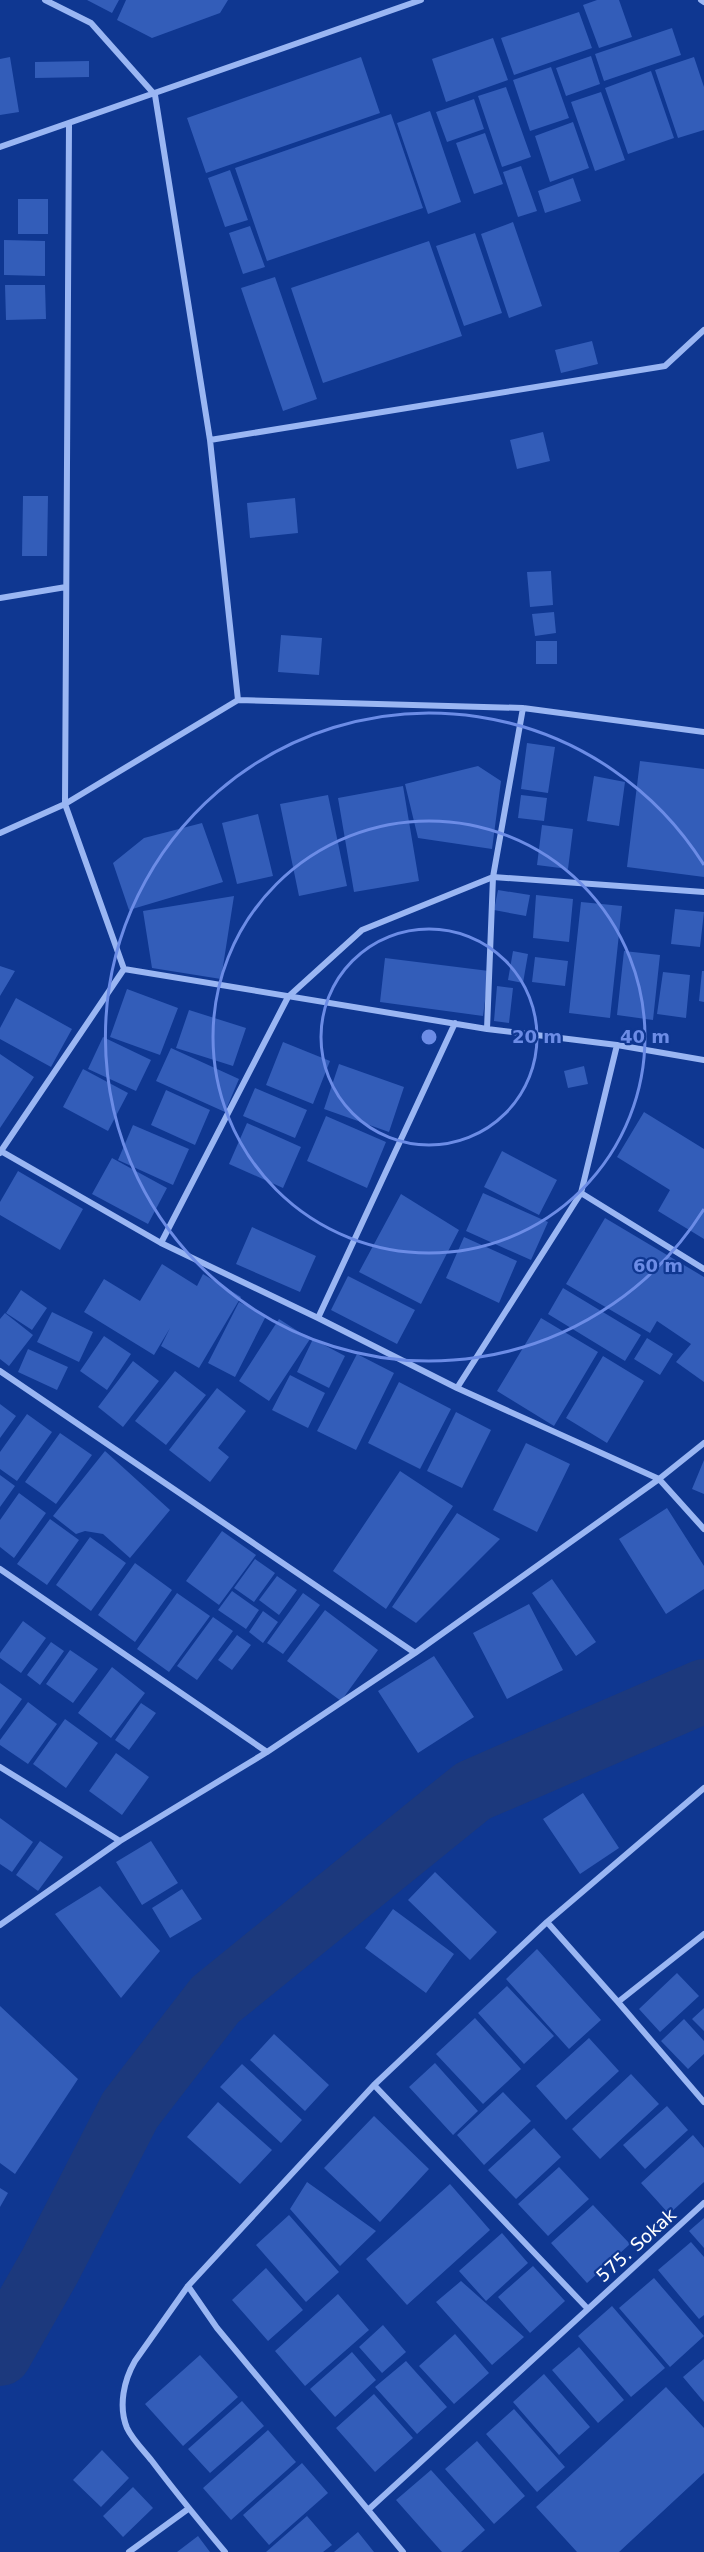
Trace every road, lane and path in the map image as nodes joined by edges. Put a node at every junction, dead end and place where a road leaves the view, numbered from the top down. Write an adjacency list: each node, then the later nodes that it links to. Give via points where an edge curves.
1 (45, 0): 3 (street, via 91,23)
2 (421, 0): 3 (street)
3 (155, 94): 4 (street); 7 (street)
4 (69, 125): 5 (street); 8 (street)
5 (0, 147)
6 (704, 330): 7 (street, via 664,366)
7 (210, 440): 10 (street)
8 (66, 587): 9 (street); 13 (street)
9 (0, 598)
10 (238, 700): 11 (street); 13 (street)
11 (523, 708): 12 (street); 15 (street)
12 (704, 732)
13 (65, 804): 14 (street); 17 (street)
14 (0, 833)
15 (493, 878): 16 (street); 18 (street, via 362,930); 20 (street)
16 (704, 892)
17 (124, 969): 18 (street); 23 (street)
18 (288, 997): 19 (street); 25 (street)
19 (455, 1023): 20 (street); 27 (street)
20 (487, 1029): 21 (street)
21 (617, 1045): 22 (street); 24 (street)
22 (704, 1060)
23 (1, 1152): 25 (street)
24 (581, 1193): 26 (street); 29 (street)
25 (161, 1244): 27 (street)
26 (704, 1269)
27 (318, 1318): 29 (street)
28 (0, 1371): 34 (street)
29 (457, 1388): 31 (street)
30 (704, 1443): 31 (street)
31 (659, 1479): 32 (street); 34 (street)
32 (704, 1529)
33 (0, 1569): 35 (street)
34 (414, 1653): 35 (street)
35 (267, 1752): 38 (street)
36 (0, 1767): 38 (street)
37 (704, 1788): 39 (street)
38 (120, 1841): 40 (street)
39 (547, 1922): 42 (street); 43 (street)
40 (0, 1925)
41 (704, 1934): 42 (street)
42 (618, 2002): 44 (street)
43 (374, 2085): 46 (street); 47 (street)
44 (704, 2102)
45 (704, 2203): 47 (street, 575. Sokak)
46 (188, 2286): 48 (street, via 127,2374 123,2403 127,2428); 49 (street, via 217,2328)
47 (588, 2309): 49 (street, 575. Sokak)
48 (188, 2509): 50 (street); 51 (street)
49 (368, 2510): 52 (street)
50 (129, 2552)
51 (225, 2552)
52 (403, 2552)

